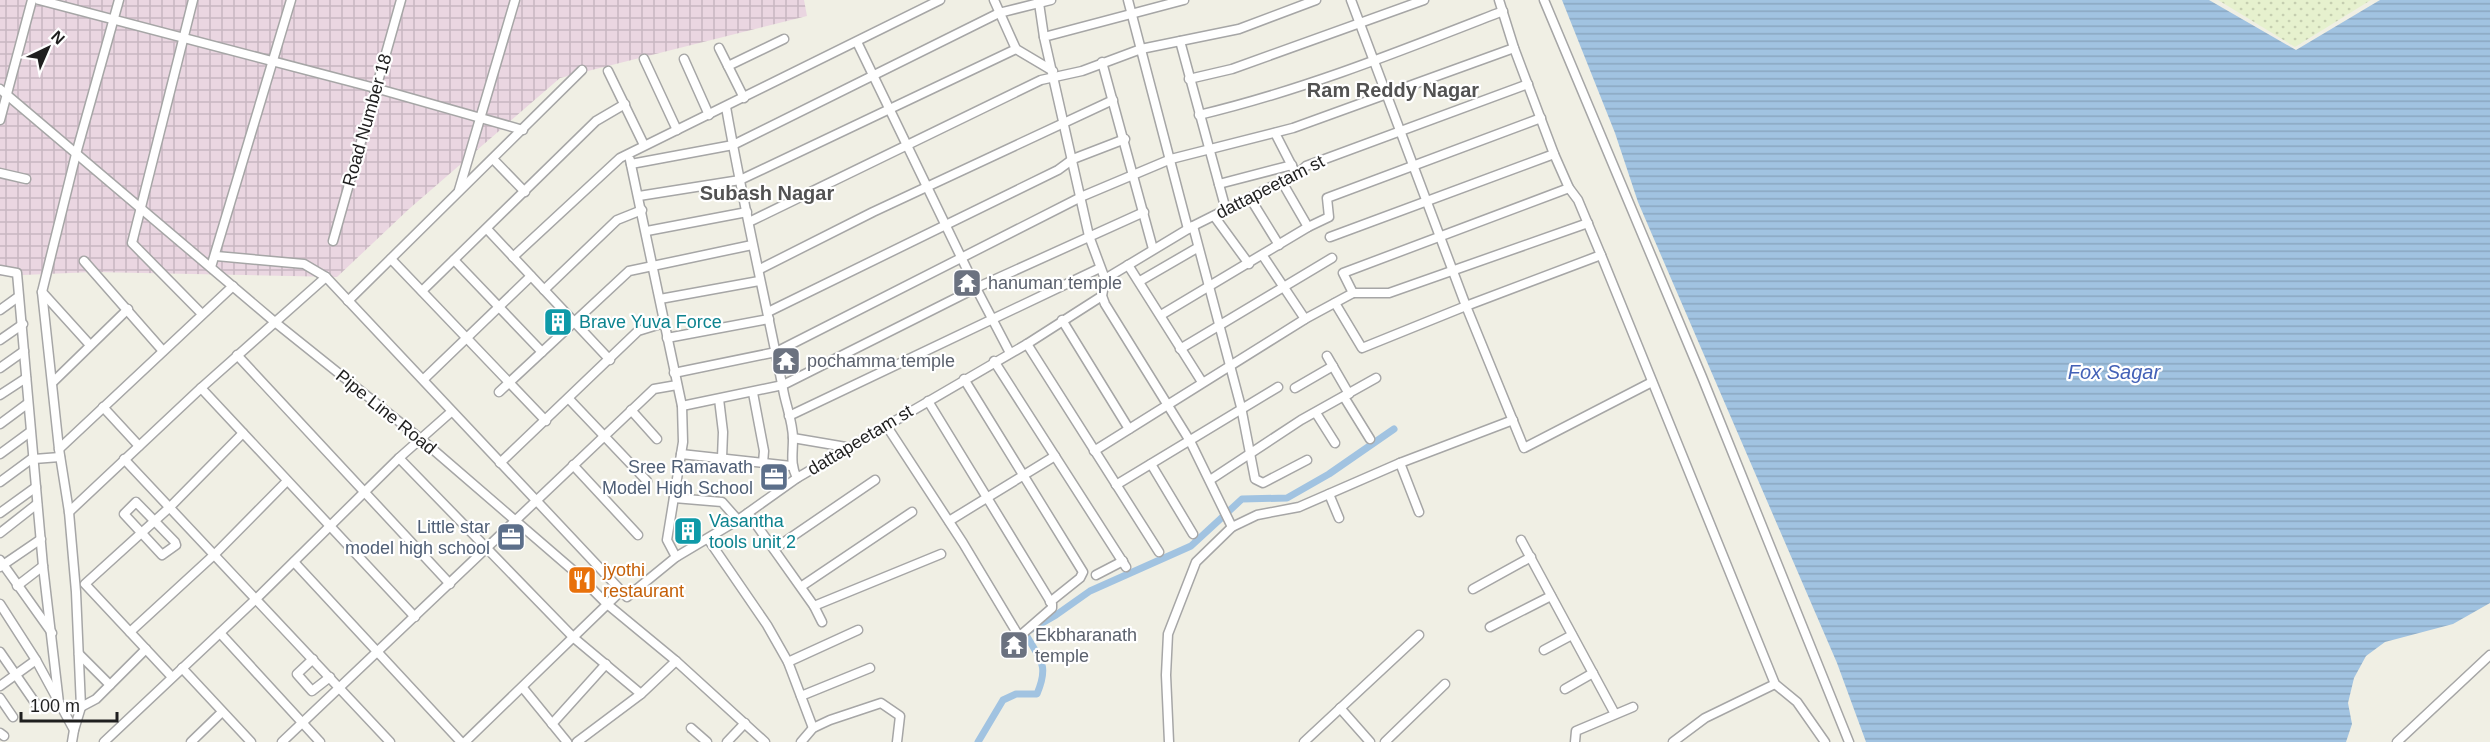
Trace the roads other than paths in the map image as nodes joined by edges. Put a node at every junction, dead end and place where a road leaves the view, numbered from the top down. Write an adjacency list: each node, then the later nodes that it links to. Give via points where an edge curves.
1 (32, 0): 46 (street)
2 (39, 0): 22 (street)
3 (118, 0): 22 (street)
4 (193, 0): 24 (street)
5 (291, 0): 35 (street)
6 (402, 0): 45 (street, Road Number 18)
7 (515, 0): 55 (street)
8 (940, 0): 28 (street)
9 (994, 0): 20 (street)
10 (1051, 0): 18 (street)
11 (1128, 0): 21 (street)
12 (1184, 0): 21 (street)
13 (1316, 0): 27 (street, via 1239,29)
14 (1351, 0): 23 (street)
15 (1424, 0): 23 (street)
16 (1499, 0): 19 (street)
17 (1544, 0): 375 (street)
18 (1039, 3): 20 (street); 25 (street)
19 (1503, 11): 30 (street); 36 (street)
20 (999, 13): 31 (street); 42 (street)
21 (1132, 15): 25 (street); 32 (street)
22 (114, 18): 24 (street); 68 (street)
23 (1361, 24): 36 (street); 43 (street, via 1232,69)
24 (184, 36): 35 (street); 92 (street)
25 (1044, 37): 41 (street)
26 (784, 39): 38 (street)
27 (1180, 41): 32 (street); 43 (street)
28 (857, 42): 42 (street); 48 (street)
29 (719, 48): 38 (street)
30 (1514, 48): 44 (street); 47 (street)
31 (1016, 49): 41 (street); 52 (street)
32 (1141, 49): 37 (street); 73 (street)
33 (644, 59): 60 (street)
34 (684, 59): 53 (street)
35 (274, 61): 45 (street); 113 (street)
36 (1376, 61): 47 (street); 54 (street, via 1264,99)
37 (1102, 62): 41 (street, via 1082,71); 49 (street)
38 (728, 66): 48 (street)
39 (582, 70): 59 (street)
40 (608, 71): 50 (street)
41 (1054, 74): 58 (street); 64 (street)
42 (874, 76): 52 (street); 66 (street)
43 (1189, 79): 54 (street)
44 (1527, 84): 56 (street); 61 (street, dattapeetam st)
45 (375, 88): 55 (street); 107 (street, Road Number 18)
46 (3, 91): 57 (street); 68 (street, Pipe Line Road)
47 (1388, 96): 61 (street); 62 (street)
48 (744, 98): 51 (street)
49 (1113, 100): 58 (street); 63 (street)
50 (625, 104): 65 (street); 87 (street, via 596,121)
51 (726, 107): 53 (street); 66 (street)
52 (890, 111): 64 (street); 81 (street)
53 (710, 115): 60 (street)
54 (1199, 115): 67 (street)
55 (479, 117): 59 (street); 86 (street)
56 (1541, 118): 70 (street); 74 (street)
57 (0, 120)
58 (1064, 124): 72 (street); 84 (street)
59 (523, 130): 71 (street)
60 (677, 130): 65 (street)
61 (1400, 131): 74 (street); 78 (street, dattapeetam st, via 1306,166)
62 (1275, 133): 67 (street); 76 (street)
63 (1125, 139): 72 (street); 79 (street)
64 (906, 144): 84 (street); 97 (street)
65 (644, 145): 69 (street)
66 (733, 146): 75 (street); 81 (street)
67 (1208, 148): 73 (street); 83 (street)
68 (76, 154): 92 (street, Pipe Line Road); 140 (street)
69 (629, 154): 75 (street); 116 (street)
70 (1554, 154): 85 (street); 91 (street)
71 (494, 159): 86 (street); 87 (street)
72 (1073, 159): 89 (street); 99 (street)
73 (1171, 159): 79 (street); 101 (street)
74 (1415, 164): 91 (street); 100 (street, via 1327,198 1329,217)
75 (632, 165): 88 (street)
76 (1292, 165): 78 (street); 83 (street)
77 (0, 173): 80 (street)
78 (1297, 174): 82 (street, dattapeetam st)
79 (1134, 175): 89 (street); 95 (street)
80 (26, 179)
81 (740, 180): 88 (street); 97 (street)
82 (1282, 182): 90 (street, dattapeetam st); 100 (street)
83 (1219, 184): 94 (street)
84 (926, 187): 99 (street); 126 (street)
85 (1569, 188): 98 (street); 106 (street)
86 (459, 190): 118 (street)
87 (525, 192): 102 (street)
88 (639, 196): 93 (street)
89 (1083, 196): 104 (street); 114 (street)
90 (1250, 198): 94 (street, dattapeetam st); 109 (street)
91 (1427, 200): 105 (street); 106 (street)
92 (143, 208): 124 (street, Pipe Line Road); 151 (street, via 132,243)
93 (642, 210): 103 (street); 138 (street, via 617,220)
94 (1226, 210): 96 (street, dattapeetam st)
95 (1144, 212): 104 (street); 111 (street)
96 (1214, 216): 101 (street, dattapeetam st); 122 (street)
97 (748, 217): 103 (street); 108 (street)
98 (1588, 223): 112 (street); 127 (street)
99 (945, 225): 114 (street); 152 (street)
100 (1308, 226): 109 (street)
101 (1190, 228): 110 (street); 111 (street, dattapeetam st)
102 (487, 229): 116 (street); 119 (street)
103 (647, 231): 121 (street)
104 (1089, 236): 125 (street); 137 (street)
105 (1330, 237)
106 (1441, 237): 127 (street); 141 (street, via 1343,273)
107 (333, 241)
108 (752, 245): 121 (street); 126 (street)
109 (1279, 245): 115 (street)
110 (1197, 248): 133 (street); 135 (street)
111 (1153, 249): 123 (street, dattapeetam st)
112 (1601, 255): 148 (street); 187 (street)
113 (216, 256): 124 (street); 130 (street, via 304,264)
114 (961, 256): 137 (street); 171 (street)
115 (1263, 256): 122 (street); 136 (street)
116 (513, 257): 129 (street)
117 (1332, 258): 136 (street)
118 (391, 259): 139 (street); 145 (street)
119 (454, 260): 139 (street); 147 (street)
120 (84, 261): 149 (street)
121 (654, 264): 144 (street); 158 (street, via 629,271)
122 (1249, 264): 135 (street)
123 (1128, 265): 131 (street, dattapeetam st); 133 (street)
124 (211, 267): 134 (street, Pipe Line Road)
125 (1100, 268): 131 (street); 155 (street)
126 (760, 269): 132 (street)
127 (1452, 269): 141 (street, via 1389,293); 148 (street)
128 (0, 270): 143 (street, via 16,273)
129 (531, 276): 138 (street); 147 (street)
130 (326, 277): 145 (street); 157 (street)
131 (1105, 279): 142 (street)
132 (759, 281): 144 (street); 152 (street)
133 (1140, 281): 153 (street)
134 (233, 286): 151 (street); 157 (street, Pipe Line Road)
135 (1210, 286): 153 (street); 161 (street)
136 (1283, 287): 154 (street); 161 (street)
137 (976, 288): 155 (street); 190 (street)
138 (544, 290): 158 (street)
139 (422, 291): 162 (street)
140 (42, 292): 166 (street); 185 (street)
141 (1353, 293): 146 (street)
142 (1102, 296): 156 (street, dattapeetam st); 202 (street)
143 (18, 297): 150 (street); 160 (street)
144 (660, 299): 159 (street)
145 (348, 301): 183 (street)
146 (1335, 303): 148 (street, via 1362,348); 154 (street)
147 (499, 306): 162 (street); 170 (street)
148 (1466, 306): 210 (street)
149 (128, 309): 166 (street); 169 (street)
150 (0, 310)
151 (202, 315): 169 (street)
152 (768, 315): 163 (street); 171 (street)
153 (1161, 315): 167 (street)
154 (1305, 319): 179 (street)
155 (993, 320): 172 (street); 209 (street)
156 (1062, 320): 165 (street, dattapeetam st); 214 (street)
157 (276, 323): 173 (street); 221 (street, Pipe Line Road)
158 (574, 323): 170 (street); 175 (street)
159 (664, 323): 163 (street); 175 (street, via 638,331)
160 (23, 324): 164 (street); 168 (street)
161 (1221, 324): 167 (street); 179 (street)
162 (466, 338): 183 (street); 188 (street)
163 (667, 338): 180 (street)
164 (0, 340)
165 (1027, 344): 172 (street, dattapeetam st); 227 (street)
166 (90, 345): 185 (street)
167 (1180, 349): 186 (street)
168 (24, 351): 178 (street); 181 (street)
169 (163, 351): 204 (street)
170 (542, 352): 188 (street)
171 (776, 352): 180 (street); 190 (street)
172 (1010, 352): 176 (street, dattapeetam st)
173 (237, 355): 192 (street); 252 (street)
174 (1327, 356): 177 (street)
175 (610, 360): 198 (street)
176 (994, 362): 184 (street, dattapeetam st); 231 (street)
177 (1333, 366): 193 (street); 197 (street)
178 (0, 368)
179 (1229, 368): 186 (street); 205 (street)
180 (674, 373): 189 (street)
181 (26, 378): 196 (street); 201 (street)
182 (1376, 378): 197 (street)
183 (424, 379): 207 (street)
184 (962, 381): 200 (street, dattapeetam st); 243 (street)
185 (53, 382): 228 (street)
186 (1202, 382): 202 (street)
187 (1653, 382): 210 (street, via 1524,448); 331 (street)
188 (508, 384): 194 (street); 211 (street)
189 (677, 385): 203 (street); 206 (street, via 654,389)
190 (783, 386): 195 (street); 209 (street)
191 (1278, 387): 205 (street)
192 (201, 388): 216 (street); 224 (street)
193 (1295, 388)
194 (499, 392)
195 (753, 393): 199 (street); 238 (street)
196 (0, 395)
197 (1346, 396): 208 (street); 220 (street)
198 (569, 399): 211 (street); 217 (street)
199 (719, 399): 203 (street); 234 (street)
200 (928, 400): 213 (street, dattapeetam st); 255 (street)
201 (27, 404): 212 (street); 215 (street)
202 (1167, 404): 214 (street); 222 (street)
203 (682, 406): 230 (street)
204 (103, 407): 224 (street); 228 (street)
205 (1241, 407): 222 (street); 226 (street)
206 (631, 410): 217 (street); 219 (street)
207 (451, 412): 221 (street); 237 (street)
208 (1316, 413): 223 (street); 226 (street)
209 (789, 416): 218 (street)
210 (1513, 420): 239 (street)
211 (546, 421): 237 (street)
212 (0, 424)
213 (886, 425): 225 (street, dattapeetam st); 268 (street)
214 (1129, 429): 227 (street)
215 (30, 432): 229 (street); 232 (street)
216 (243, 433): 247 (street); 258 (street)
217 (604, 435): 241 (street); 248 (street)
218 (793, 438): 225 (street); 242 (street)
219 (657, 439)
220 (1370, 439)
221 (422, 440): 233 (street); 266 (street, Pipe Line Road)
222 (1190, 441): 240 (street); 246 (street)
223 (1335, 442)
224 (139, 446): 235 (street)
225 (846, 447): 244 (street, dattapeetam st)
226 (1251, 451): 236 (street, via 1255,479 1260,483); 246 (street)
227 (1094, 452): 250 (street)
228 (59, 453): 232 (street); 259 (street)
229 (0, 454)
230 (681, 454): 234 (street); 254 (street)
231 (1055, 456): 243 (street); 288 (street, via 1124,564)
232 (34, 458): 249 (street); 251 (street)
233 (399, 458): 252 (street); 278 (street)
234 (722, 458): 238 (street)
235 (124, 459): 258 (street); 259 (street)
236 (1307, 460)
237 (500, 463): 256 (street)
238 (763, 463): 242 (street)
239 (1400, 463): 253 (street); 261 (street)
240 (1151, 464): 250 (street); 273 (street)
241 (573, 465): 256 (street); 274 (street)
242 (791, 466): 244 (street)
243 (1023, 477): 255 (street); 298 (street, via 1083,572)
244 (797, 478): 263 (street, dattapeetam st)
245 (875, 480): 279 (street)
246 (1210, 480): 269 (street)
247 (287, 481): 270 (street); 281 (street)
248 (647, 481)
249 (0, 482)
250 (1116, 485): 280 (street)
251 (36, 487): 257 (street); 262 (street)
252 (365, 493): 270 (street); 290 (street)
253 (1329, 494): 264 (street); 269 (street, via 1299,507)
254 (674, 498): 267 (street, via 722,502); 283 (street, via 667,540)
255 (985, 499): 268 (street); 298 (street)
256 (536, 500): 266 (street); 295 (street)
257 (37, 504): 271 (street); 275 (street)
258 (170, 507): 265 (street); 281 (street)
259 (69, 512): 294 (street)
260 (912, 512): 292 (street)
261 (1419, 512)
262 (0, 513)
263 (748, 513): 267 (street, dattapeetam st); 279 (street)
264 (1339, 518)
265 (154, 520): 272 (street); 272 (street, via 138,502 124,512); 272 (street, via 175,542 170,550 162,555)
266 (515, 520): 278 (street); 300 (street, Pipe Line Road)
267 (738, 520): 276 (street, dattapeetam st)
268 (949, 521): 298 (street, via 1019,635 1052,608)
269 (1231, 524): 368 (street, via 1196,562 1168,634)
270 (330, 527): 285 (street); 302 (street)
271 (0, 533)
272 (141, 533): 289 (street)
273 (1193, 534)
274 (638, 535)
275 (41, 539): 286 (street); 287 (street)
276 (708, 539): 283 (street, dattapeetam st); 321 (street)
277 (1521, 540): 284 (street)
278 (486, 549): 290 (street); 311 (street)
279 (774, 549): 292 (street)
280 (1159, 552)
281 (215, 554): 297 (street); 306 (street)
282 (941, 554): 301 (street)
283 (676, 557): 295 (street, dattapeetam st)
284 (1531, 557): 293 (street); 296 (street)
285 (294, 562): 297 (street); 315 (street)
286 (1, 564): 291 (street)
287 (43, 566): 291 (street); 308 (street)
288 (1096, 575)
289 (85, 584): 294 (street); 306 (street)
290 (450, 584): 302 (street)
291 (17, 586): 308 (street)
292 (802, 586): 301 (street)
293 (1473, 589)
294 (76, 592): 316 (street)
295 (624, 594): 300 (street, dattapeetam st)
296 (1551, 596): 304 (street); 310 (street)
297 (257, 598): 307 (street); 320 (street)
298 (1050, 602)
299 (0, 604): 318 (street)
300 (607, 604): 311 (street); 319 (street, Pipe Line Road)
301 (814, 606): 303 (street)
302 (415, 617): 315 (street)
303 (822, 622)
304 (1490, 627)
305 (858, 630): 321 (street)
306 (129, 632): 312 (street)
307 (220, 633): 323 (street); 347 (street)
308 (53, 635): 339 (street)
309 (1419, 635): 343 (street)
310 (1572, 635): 313 (street); 325 (street)
311 (574, 638): 322 (street); 333 (street)
312 (146, 649): 328 (street); 332 (street)
313 (1545, 650)
314 (0, 652): 326 (street)
315 (378, 653): 334 (street); 360 (street)
316 (79, 654): 332 (street); 341 (street)
317 (2490, 655): 376 (street)
318 (36, 660): 326 (street); 339 (street)
319 (676, 661): 336 (street); 348 (street, Pipe Line Road)
320 (315, 662): 327 (street); 327 (street, via 297,674 312,691)
321 (788, 662): 337 (street)
322 (606, 664): 336 (street); 349 (street)
323 (182, 668): 328 (street); 344 (street)
324 (870, 668): 337 (street)
325 (1593, 673): 335 (street); 345 (street)
326 (15, 674): 329 (street); 340 (street)
327 (327, 675): 334 (street)
328 (172, 677): 354 (street)
329 (1, 683)
330 (1445, 684): 371 (street)
331 (1775, 684): 373 (street, via 1705,718); 374 (street, via 1797,702)
332 (110, 685): 341 (street)
333 (523, 688): 349 (street); 360 (street)
334 (341, 689): 347 (street); 359 (street)
335 (1564, 689)
336 (641, 694): 362 (street)
337 (801, 696): 351 (street)
338 (0, 698): 346 (street)
339 (59, 703): 352 (street)
340 (36, 704)
341 (81, 707): 352 (street)
342 (1633, 707): 345 (street)
343 (1340, 708): 369 (street); 370 (street)
344 (222, 712): 355 (street); 356 (street)
345 (1615, 714): 372 (street, via 1576,731)
346 (13, 717)
347 (303, 723): 357 (street); 358 (street)
348 (745, 723): 364 (street); 365 (street, Pipe Line Road)
349 (552, 724): 361 (street)
350 (691, 728): 363 (street)
351 (813, 728): 366 (street); 367 (street, via 882,703 900,716)
352 (74, 730): 353 (street)
353 (72, 742)
354 (104, 742)
355 (191, 742)
356 (251, 742)
357 (282, 742)
358 (320, 742)
359 (390, 742)
360 (463, 742)
361 (567, 742)
362 (577, 742)
363 (706, 742)
364 (727, 742)
365 (765, 742)
366 (801, 742)
367 (897, 742)
368 (1169, 742)
369 (1304, 742)
370 (1370, 742)
371 (1385, 742)
372 (1575, 742)
373 (1673, 742)
374 (1826, 742)
375 (1849, 742)
376 (2397, 742)

